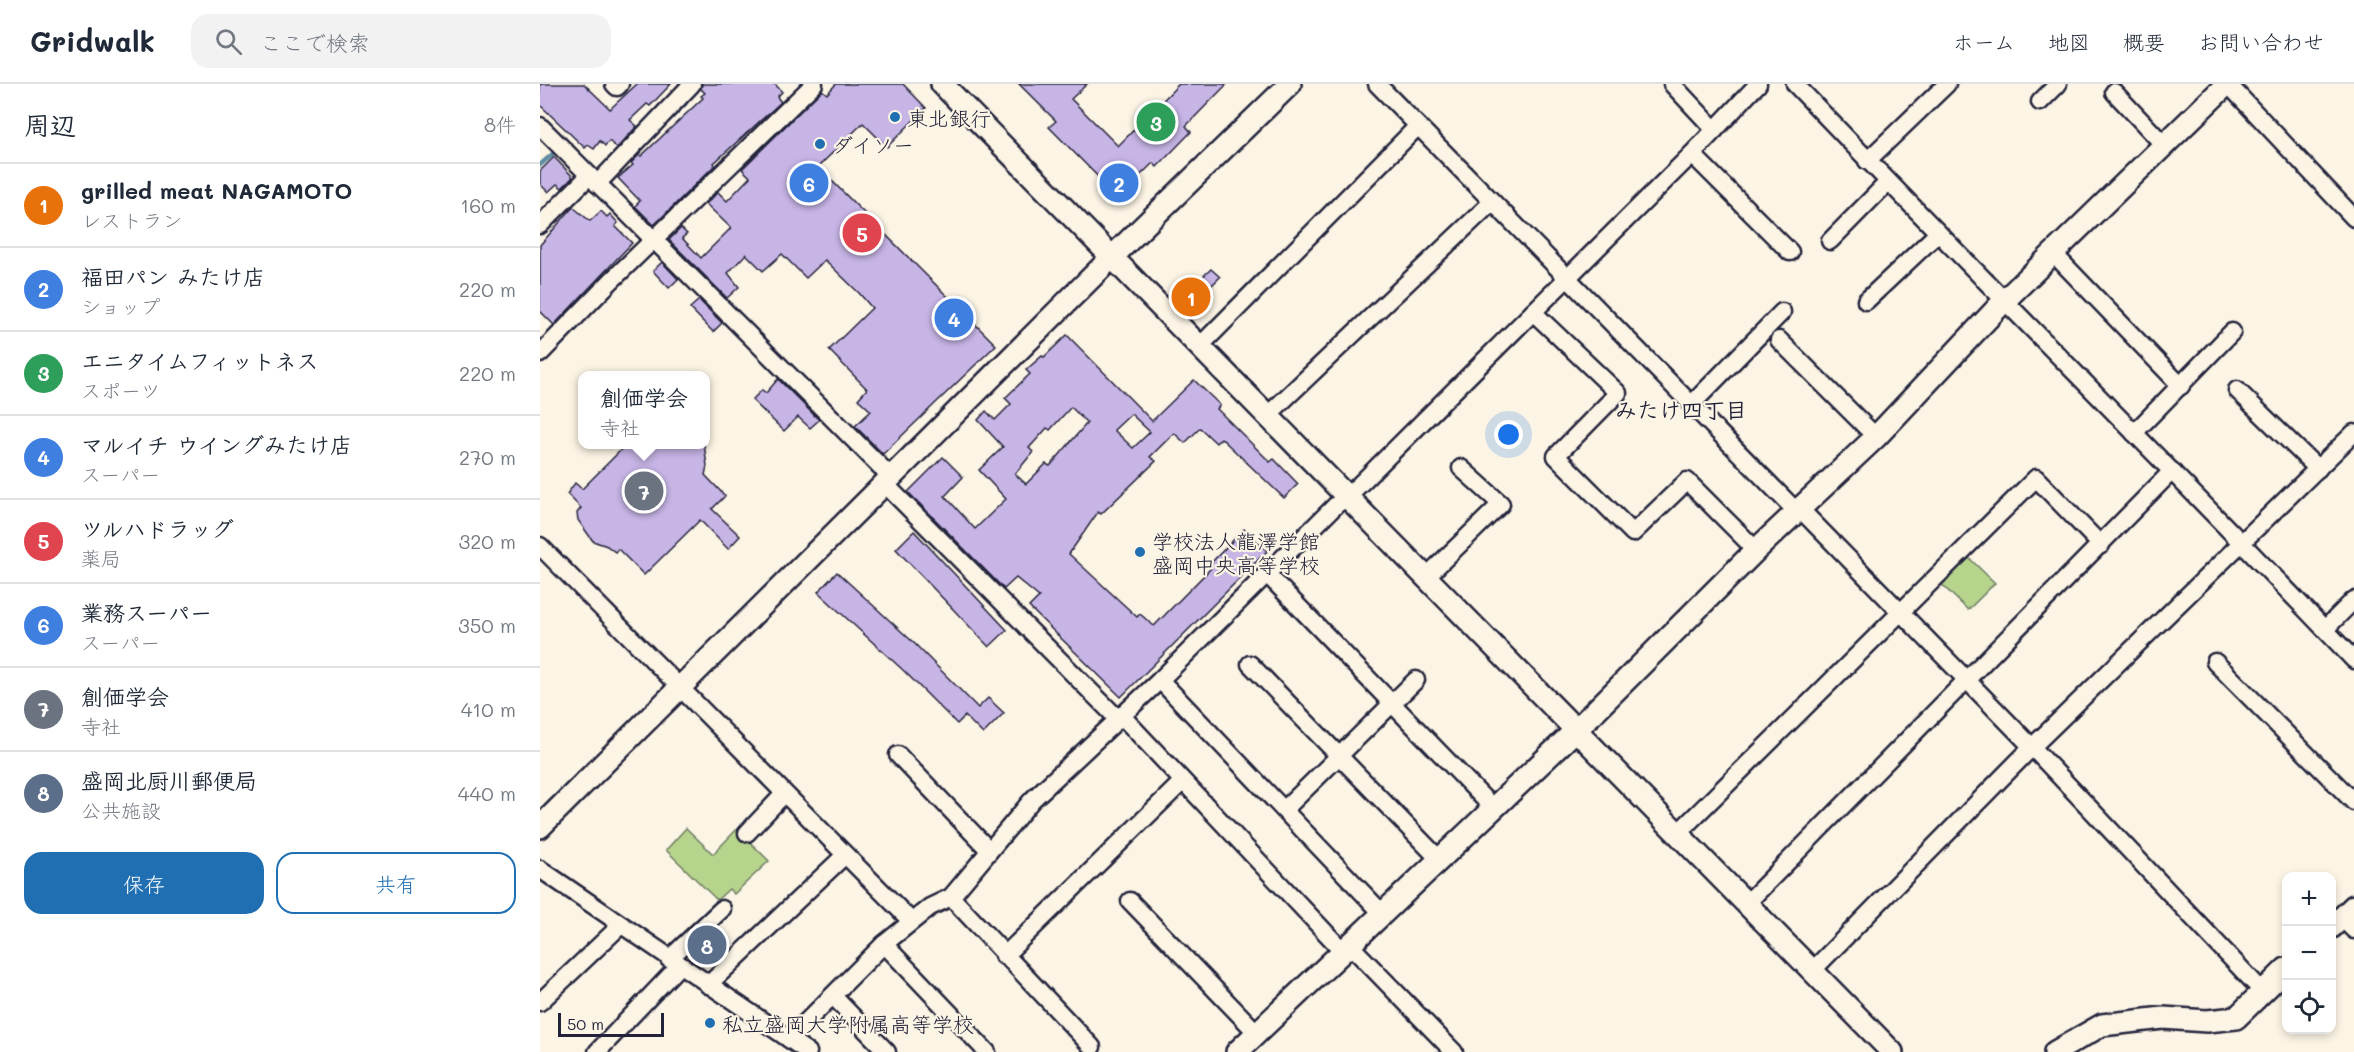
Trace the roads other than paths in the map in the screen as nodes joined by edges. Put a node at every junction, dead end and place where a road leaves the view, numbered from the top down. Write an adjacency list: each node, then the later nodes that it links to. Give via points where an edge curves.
1 (614, 84): 2 (street)
2 (620, 84)
3 (692, 84): 22 (street)
4 (814, 84): 28 (street)
5 (942, 84): 32 (street)
6 (1290, 84): 32 (street)
7 (1377, 84): 17 (street)
8 (1672, 84): 18 (street)
9 (1758, 84): 18 (street)
10 (1795, 84): 21 (street)
11 (1947, 84): 21 (street)
12 (2058, 84): 15 (street)
13 (2228, 84): 19 (street); 25 (street)
14 (2114, 92): 19 (street)
15 (2040, 102)
16 (540, 126): 22 (street)
17 (1418, 126): 24 (street); 40 (street)
18 (1715, 130): 20 (street)
19 (2164, 145): 31 (street)
20 (1692, 154): 30 (street); 33 (street)
21 (1868, 161): 23 (street)
22 (593, 180): 26 (street); 28 (street)
23 (1888, 182): 27 (street); 29 (street)
24 (1492, 202): 33 (street); 45 (street)
25 (2354, 219)
26 (540, 225)
27 (1937, 234): 34 (street); 35 (street)
28 (653, 240): 41 (street); 52 (street)
29 (1830, 241)
30 (1790, 252)
31 (2053, 253): 35 (street); 42 (street)
32 (1111, 258): 40 (street); 52 (street)
33 (1567, 278): 36 (street); 44 (street)
34 (1866, 301)
35 (2004, 301): 46 (street); 48 (street)
36 (1533, 312): 53 (street); 58 (street, via 1618,393 1556,456 1633,533 1687,480)
37 (1782, 312): 44 (street)
38 (2232, 332): 42 (street)
39 (1779, 340): 48 (street)
40 (1200, 345): 45 (street)
41 (540, 354)
42 (2181, 386): 46 (street)
43 (2237, 390): 50 (street)
44 (1691, 405): 54 (street)
45 (1268, 414): 53 (street)
46 (2134, 433): 51 (street)
47 (2354, 433): 50 (street)
48 (1876, 436): 54 (street)
49 (1461, 468): 60 (street, via 1501,504)
50 (2318, 470): 55 (street)
51 (2172, 471): 55 (street); 56 (street)
52 (889, 481): 70 (street); 72 (street)
53 (1347, 498): 59 (street); 60 (street)
54 (1797, 512): 58 (street); 62 (street, via 1805,514)
55 (2243, 543): 63 (street); 74 (street)
56 (2101, 544): 62 (street, via 2036,478); 69 (street)
57 (540, 546): 70 (street)
58 (1756, 550): 73 (street)
59 (1267, 574): 67 (street); 71 (street)
60 (1427, 576): 73 (street)
61 (2354, 600): 63 (street)
62 (1900, 612): 69 (street); 84 (street)
63 (2325, 629): 64 (street)
64 (2354, 660)
65 (2215, 662): 79 (street)
66 (1250, 664): 76 (street)
67 (1160, 680): 72 (street); 81 (street)
68 (1416, 680): 71 (street)
69 (1967, 681): 74 (street); 91 (street)
70 (681, 687): 78 (street); 82 (street)
71 (1392, 706): 76 (street); 80 (street)
72 (1119, 717): 77 (street); 85 (street, via 1032,800)
73 (1577, 729): 80 (street); 84 (street)
74 (2032, 747): 100 (street); 103 (street)
75 (898, 755): 85 (street)
76 (1338, 757): 81 (street); 87 (street)
77 (1182, 782): 97 (street); 98 (street)
78 (783, 795): 83 (street); 86 (street)
79 (2354, 802)
80 (1493, 808): 87 (street)
81 (1284, 810): 93 (street)
82 (540, 827)
83 (747, 833)
84 (1678, 833): 91 (street)
85 (989, 850): 89 (street)
86 (844, 856): 94 (street); 102 (street)
87 (1440, 860): 93 (street)
88 (540, 869): 95 (street)
89 (951, 897): 94 (street); 98 (street)
90 (1130, 901): 106 (street)
91 (1747, 903): 100 (street)
92 (722, 909): 99 (street)
93 (1381, 912): 97 (street)
94 (911, 921): 96 (street)
95 (621, 925): 99 (street); 105 (street)
96 (884, 944): 104 (street); 112 (street)
97 (1345, 947): 106 (street); 114 (street)
98 (1004, 956): 108 (street)
99 (674, 963): 102 (street); 109 (street)
100 (1813, 970): 115 (street)
101 (2282, 973): 103 (street)
102 (708, 985): 107 (street)
103 (2263, 992): 116 (street, via 2236,1018 2163,1018 2102,1025)
104 (833, 996): 107 (street); 111 (street)
105 (540, 1002)
106 (1257, 1033): 113 (street)
107 (789, 1039): 110 (street)
108 (1092, 1047)
109 (597, 1052)
110 (808, 1052)
111 (887, 1052)
112 (987, 1052)
113 (1237, 1052)
114 (1454, 1052)
115 (1892, 1052)
116 (2055, 1052)

